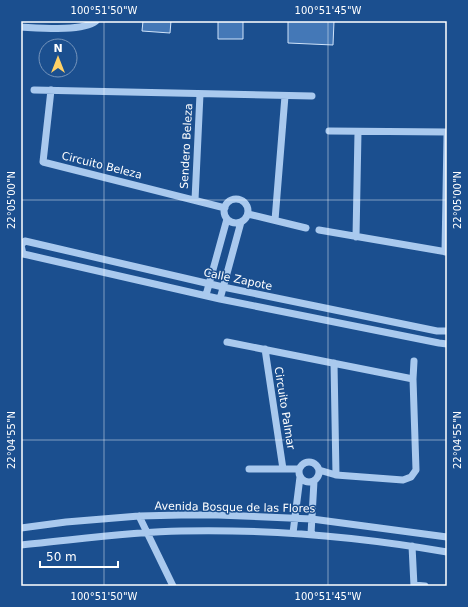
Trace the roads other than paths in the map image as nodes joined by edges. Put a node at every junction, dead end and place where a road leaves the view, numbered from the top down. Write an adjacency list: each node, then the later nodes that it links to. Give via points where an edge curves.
1 (96, 21): 2 (street, via 91,25 68,28)
2 (21, 27)
3 (34, 90): 4 (street)
4 (51, 90): 5 (street); 12 (street, Circuito Beleza, via 43,162)
5 (200, 94): 6 (street); 12 (street, Sendero Beleza)
6 (285, 96): 7 (street); 16 (street)
7 (312, 96)
8 (329, 131): 9 (street)
9 (358, 132): 10 (street); 20 (street)
10 (447, 132)
11 (447, 136): 21 (street)
12 (195, 200): 13 (street, Circuito Beleza)
13 (225, 208): 14 (street, via 233,200 240,201 246,206); 15 (street)
14 (248, 214): 16 (street); 17 (street)
15 (227, 218): 17 (street, via 233,222); 22 (street)
16 (275, 220): 18 (street)
17 (241, 222): 23 (street)
18 (306, 228)
19 (319, 230): 20 (street)
20 (356, 237): 21 (street)
21 (446, 252)
22 (209, 284): 23 (street, Calle Zapote); 24 (street); 24 (street, Calle Zapote, via 25,241 21,245 24,254)
23 (223, 287): 25 (street); 26 (street, Calle Zapote)
24 (206, 295): 25 (street, Calle Zapote)
25 (220, 299): 28 (street, Calle Zapote)
26 (447, 331)
27 (227, 342): 29 (street, Circuito Palmar)
28 (447, 344)
29 (265, 350): 31 (street, Circuito Palmar); 34 (street, Circuito Palmar)
30 (414, 361): 32 (street)
31 (334, 363): 32 (street, Circuito Palmar); 37 (street)
32 (412, 379): 37 (street, via 416,470 411,477 403,480)
33 (249, 469): 34 (street)
34 (283, 469): 35 (street)
35 (298, 469): 36 (street, via 307,461 315,463); 38 (street)
36 (319, 470): 37 (street); 39 (street)
37 (336, 475)
38 (300, 478): 39 (street, via 306,482); 41 (street)
39 (314, 481): 42 (street)
40 (139, 516): 41 (street, Avenida Bosque de las Flores); 43 (street, Avenida Bosque de las Flores); 44 (street)
41 (295, 518): 42 (street, Avenida Bosque de las Flores); 45 (street)
42 (312, 519): 46 (street); 47 (street, Avenida Bosque de las Flores)
43 (21, 528)
44 (146, 532): 45 (street); 48 (street); 51 (street)
45 (293, 533): 46 (street)
46 (312, 534): 49 (street)
47 (447, 537)
48 (21, 545)
49 (412, 546): 50 (street); 52 (street)
50 (447, 552)
51 (173, 586)
52 (414, 586): 53 (street)
53 (425, 586)

